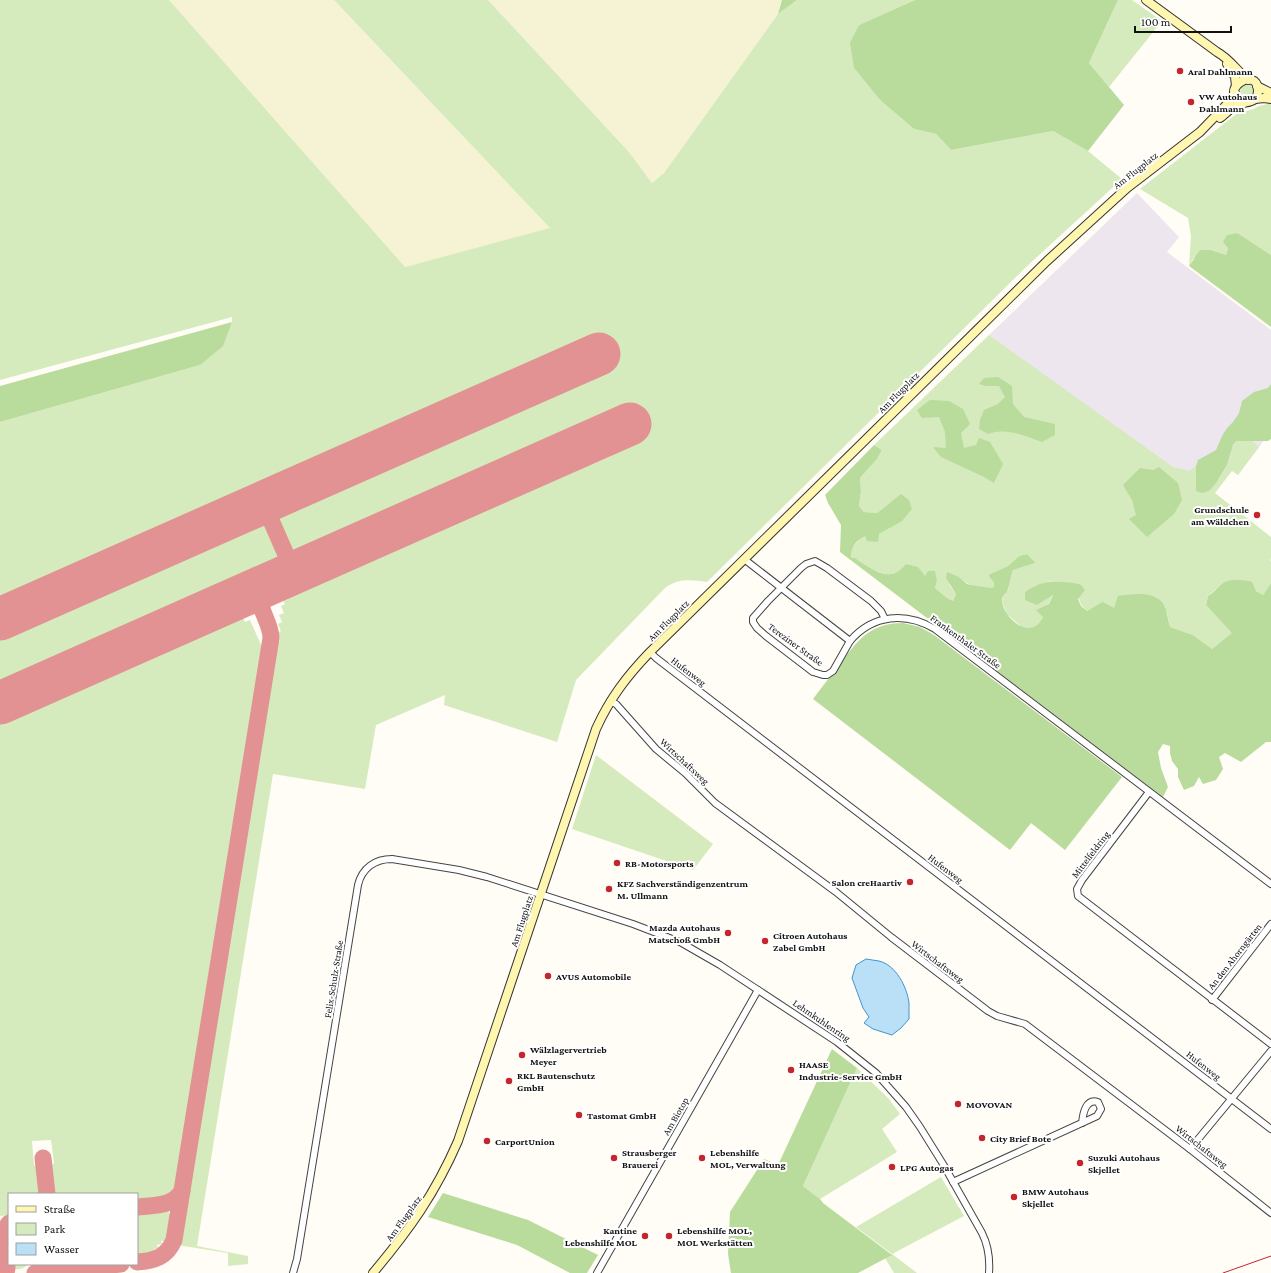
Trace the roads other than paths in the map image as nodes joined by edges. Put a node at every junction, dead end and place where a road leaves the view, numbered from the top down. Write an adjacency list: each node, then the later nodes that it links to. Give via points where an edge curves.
1 (1146, 0): 2 (street)
2 (1218, 52): 3 (street, via 1226,56); 5 (street, via 1232,70)
3 (1248, 80): 4 (street); 5 (street, via 1241,81)
4 (1257, 86): 6 (street); 7 (street, via 1258,93)
5 (1235, 89): 9 (street, via 1237,99); 10 (street, Am Flugplatz, via 1230,101)
6 (1271, 93)
7 (1255, 99): 8 (street); 9 (street)
8 (1271, 99)
9 (1244, 103): 10 (street, Am Flugplatz, via 1232,108)
10 (1200, 132): 11 (street, Am Flugplatz, via 1127,188 1047,261)
11 (744, 559): 12 (street); 15 (street, Am Flugplatz)
12 (781, 588): 13 (street, Tereziner Straße, via 800,568 815,561 870,601 881,611); 14 (street); 14 (street, Tereziner Straße, via 753,618 757,628 766,636 813,672 823,675 833,671)
13 (885, 619): 14 (street, Frankenthaler Straße, via 865,627); 17 (street, Frankenthaler Straße, via 914,620 935,629)
14 (850, 641)
15 (650, 652): 16 (street, Am Flugplatz, via 629,674); 25 (street, Hufenweg)
16 (610, 701): 19 (street, Am Flugplatz, via 596,729); 28 (street, Wirtschaftsweg, via 616,704 656,749 685,772 715,803 836,892 988,1011 1025,1024)
17 (1149, 792): 18 (street); 22 (street, Mittelfeldring, via 1082,880 1076,892)
18 (1271, 884)
19 (541, 894): 21 (street, Lehmkuhlenring, via 680,942 704,954); 31 (street, Felix-Schulz-Straße, via 474,873 396,860 378,861 364,871 358,885 298,1259); 32 (street, Am Flugplatz, via 467,1116 449,1161 433,1193)
20 (1271, 924): 22 (street, An den Ahorngärten)
21 (758, 990): 29 (street, Lehmkuhlenring, via 836,1042 876,1073 914,1118); 33 (street, Am Biotop)
22 (1212, 1000): 23 (street, Mittelfeldring)
23 (1271, 1044)
24 (1271, 1051): 25 (street)
25 (1231, 1099): 27 (street, Hufenweg); 28 (street)
26 (1082, 1123): 29 (street)
27 (1271, 1129)
28 (1190, 1149): 30 (street, Wirtschaftsweg)
29 (953, 1182): 34 (street, Lehmkuhlenring, via 986,1240)
30 (1271, 1213)
31 (293, 1273)
32 (374, 1273)
33 (597, 1273)
34 (989, 1273)

